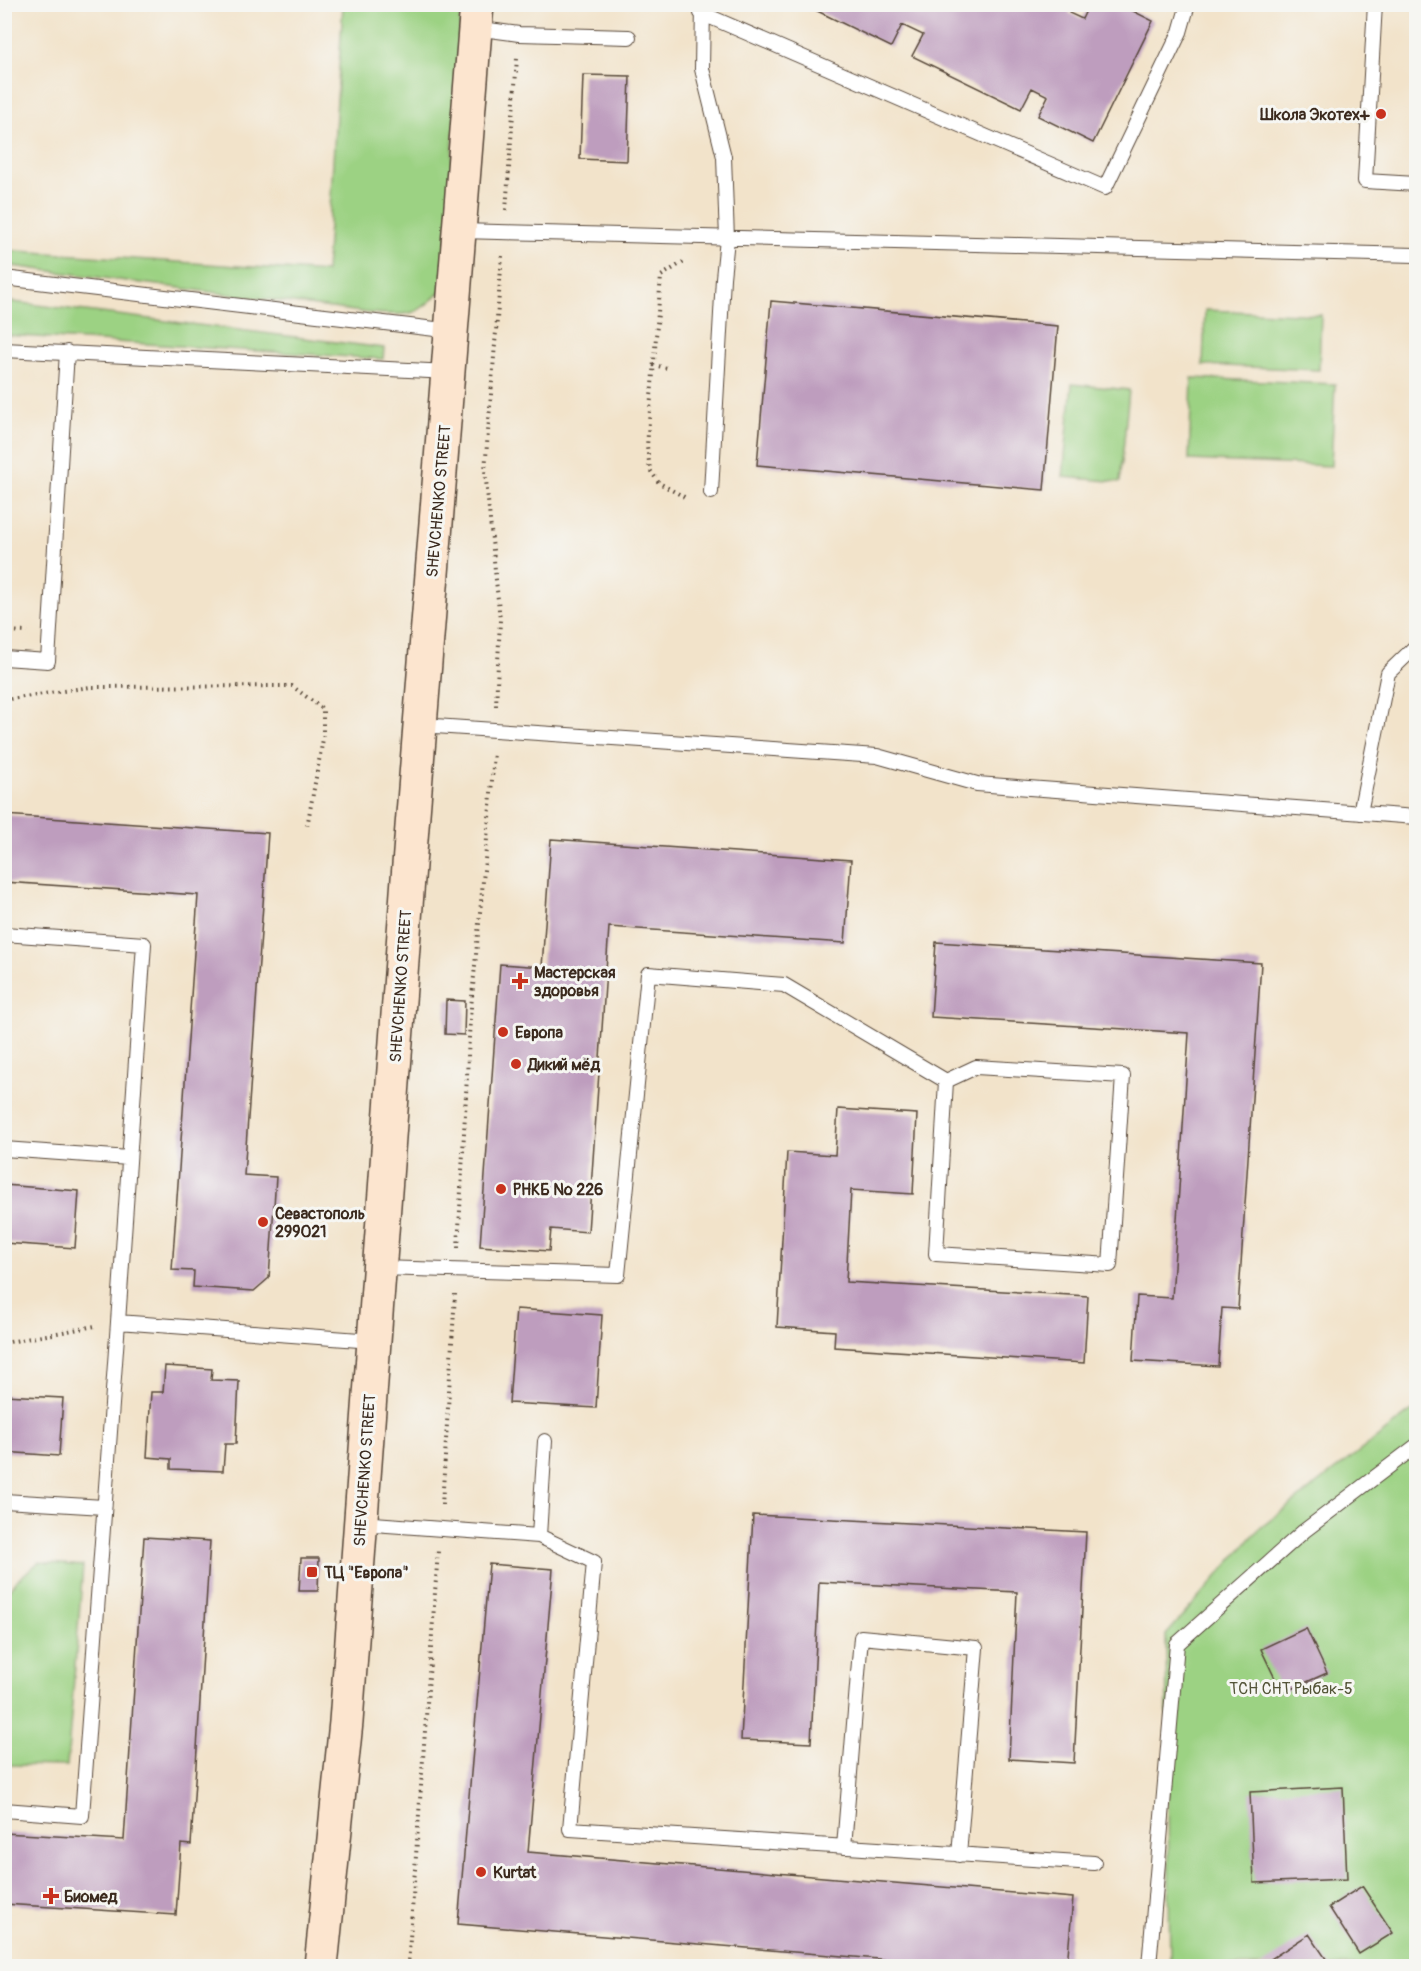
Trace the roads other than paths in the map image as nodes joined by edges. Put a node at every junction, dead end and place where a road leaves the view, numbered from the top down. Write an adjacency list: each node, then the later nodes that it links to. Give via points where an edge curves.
1 (1188, 4): 3 (lane, via 1180,32 1106,188)
2 (1375, 4): 6 (lane, via 1365,181)
3 (702, 9): 8 (lane, via 702,69 724,157)
4 (476, 16): 5 (lane, via 519,34); 7 (main road, SHEVCHENKO STREET)
5 (629, 37)
6 (1416, 184)
7 (460, 231): 8 (lane); 11 (main road, SHEVCHENKO STREET)
8 (727, 239): 9 (lane); 15 (lane)
9 (1416, 255)
10 (4, 278): 11 (lane)
11 (452, 331): 14 (main road, SHEVCHENKO STREET)
12 (4, 350): 13 (lane)
13 (67, 352): 14 (lane); 17 (lane, via 48,661)
14 (449, 372): 18 (main road, SHEVCHENKO STREET)
15 (711, 492)
16 (1416, 645): 19 (lane, via 1388,673)
17 (4, 658)
18 (420, 725): 19 (lane, via 877,756 977,784); 25 (main road, SHEVCHENKO STREET)
19 (1359, 813): 20 (lane)
20 (1416, 817)
21 (4, 934): 24 (lane, via 144,944)
22 (946, 1081): 22 (lane, via 936,1254 1110,1265 1123,1076 976,1067); 25 (lane, via 784,985 648,974 618,1275)
23 (4, 1149): 24 (lane)
24 (129, 1158): 26 (lane)
25 (379, 1268): 27 (main road, SHEVCHENKO STREET)
26 (118, 1322): 27 (lane); 31 (lane)
27 (374, 1341): 32 (main road, SHEVCHENKO STREET)
28 (545, 1441): 33 (lane)
29 (1416, 1446): 39 (lane, via 1304,1531 1177,1644)
30 (4, 1501): 31 (lane)
31 (104, 1507): 34 (lane, via 82,1816)
32 (360, 1523): 33 (lane); 38 (main road, SHEVCHENKO STREET, via 346,1722)
33 (539, 1536): 35 (lane, via 594,1562 570,1829)
34 (4, 1810)
35 (844, 1846): 36 (lane); 36 (lane, via 861,1637 976,1648)
36 (959, 1855): 37 (lane)
37 (1094, 1863)
38 (321, 1966)
39 (1149, 1966)

